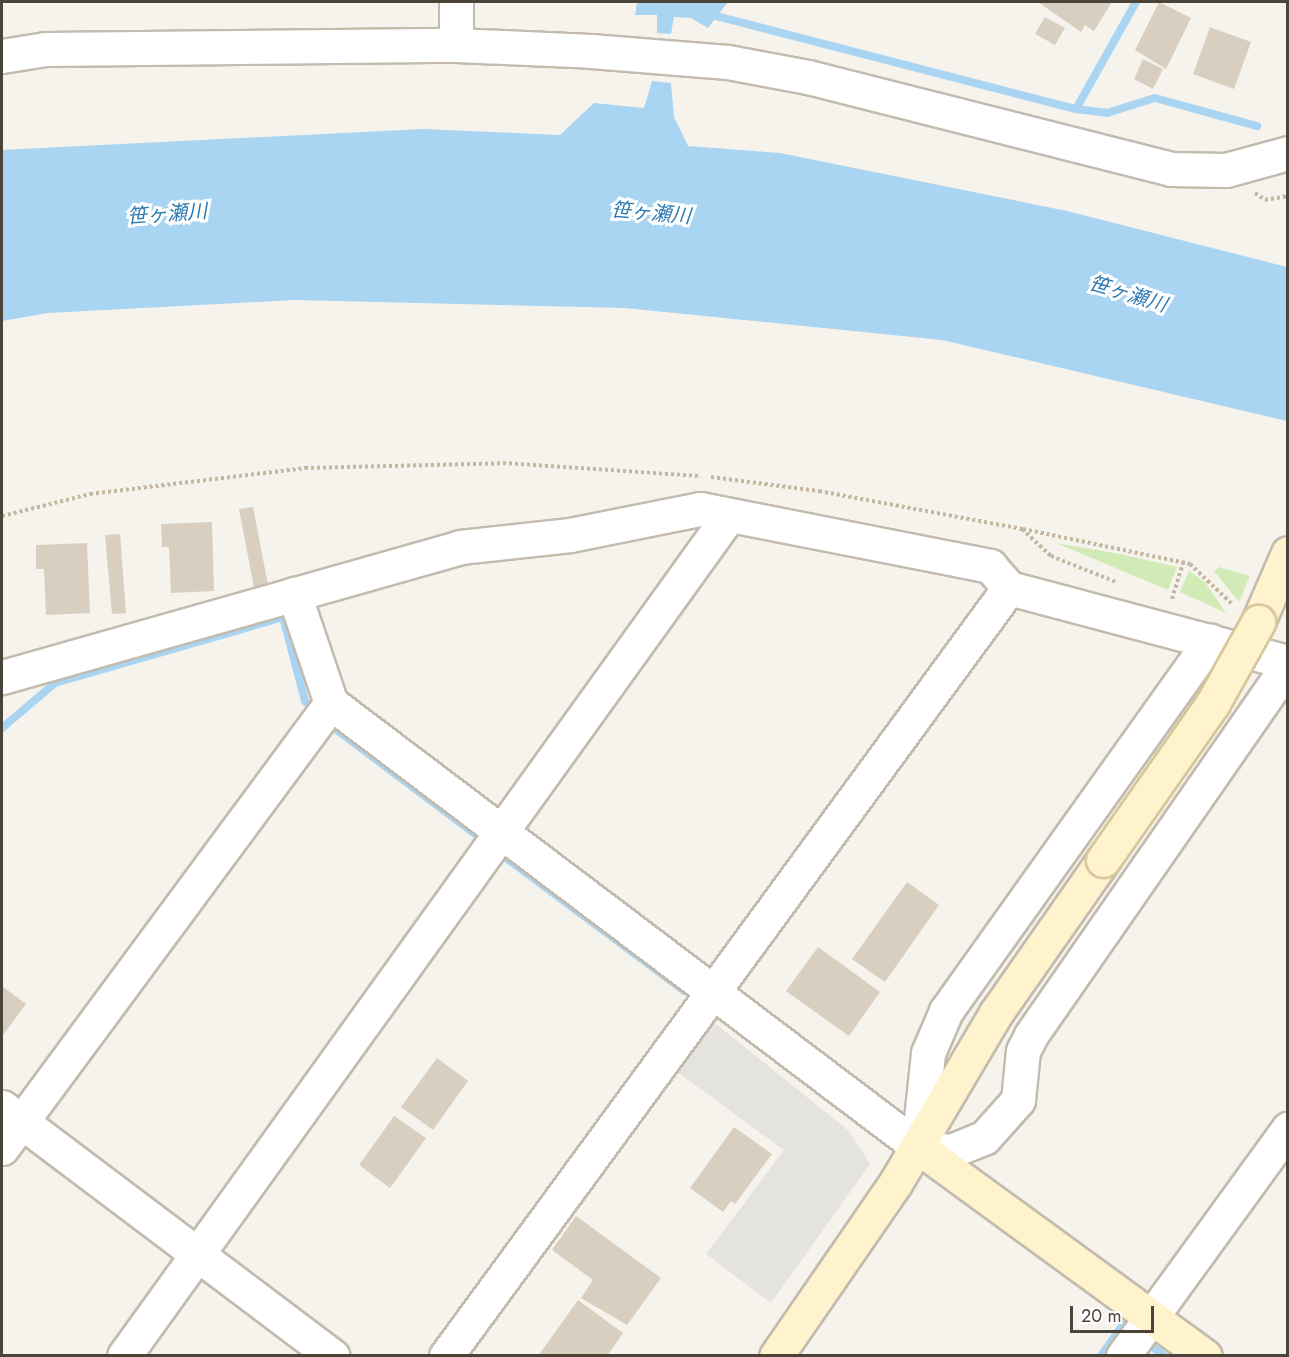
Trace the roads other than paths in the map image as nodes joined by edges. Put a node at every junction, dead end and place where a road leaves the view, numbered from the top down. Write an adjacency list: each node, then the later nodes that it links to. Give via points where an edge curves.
1 (456, 2): 3 (street)
2 (2, 31): 4 (street)
3 (456, 45): 4 (street); 6 (street, via 728,62 1171,169 1226,170)
4 (45, 49): 5 (street)
5 (2, 56)
6 (1287, 153)
7 (727, 518): 9 (street, via 990,566); 10 (street, via 700,509 570,535 460,547); 16 (street)
8 (1282, 566): 20 (street, bridge, via 1258,621 1213,703 996,1013)
9 (1010, 588): 11 (street); 17 (street)
10 (294, 594): 13 (street); 15 (street)
11 (1210, 641): 12 (street); 20 (street, via 946,1011 928,1053)
12 (1287, 664): 20 (street, via 1031,1035 1023,1051 1022,1094 1003,1121 961,1149)
13 (14, 674): 14 (street)
14 (2, 703)
15 (324, 713): 16 (street); 18 (street)
16 (496, 841): 17 (street); 22 (street)
17 (711, 988): 20 (street); 26 (street)
18 (11, 1115): 21 (street); 22 (street)
19 (1287, 1129): 23 (street)
20 (918, 1147): 23 (street); 27 (street)
21 (2, 1148)
22 (198, 1257): 24 (street); 25 (street)
23 (1152, 1316): 28 (street); 29 (street)
24 (124, 1356)
25 (333, 1356)
26 (446, 1356)
27 (777, 1356)
28 (1123, 1356)
29 (1205, 1356)

